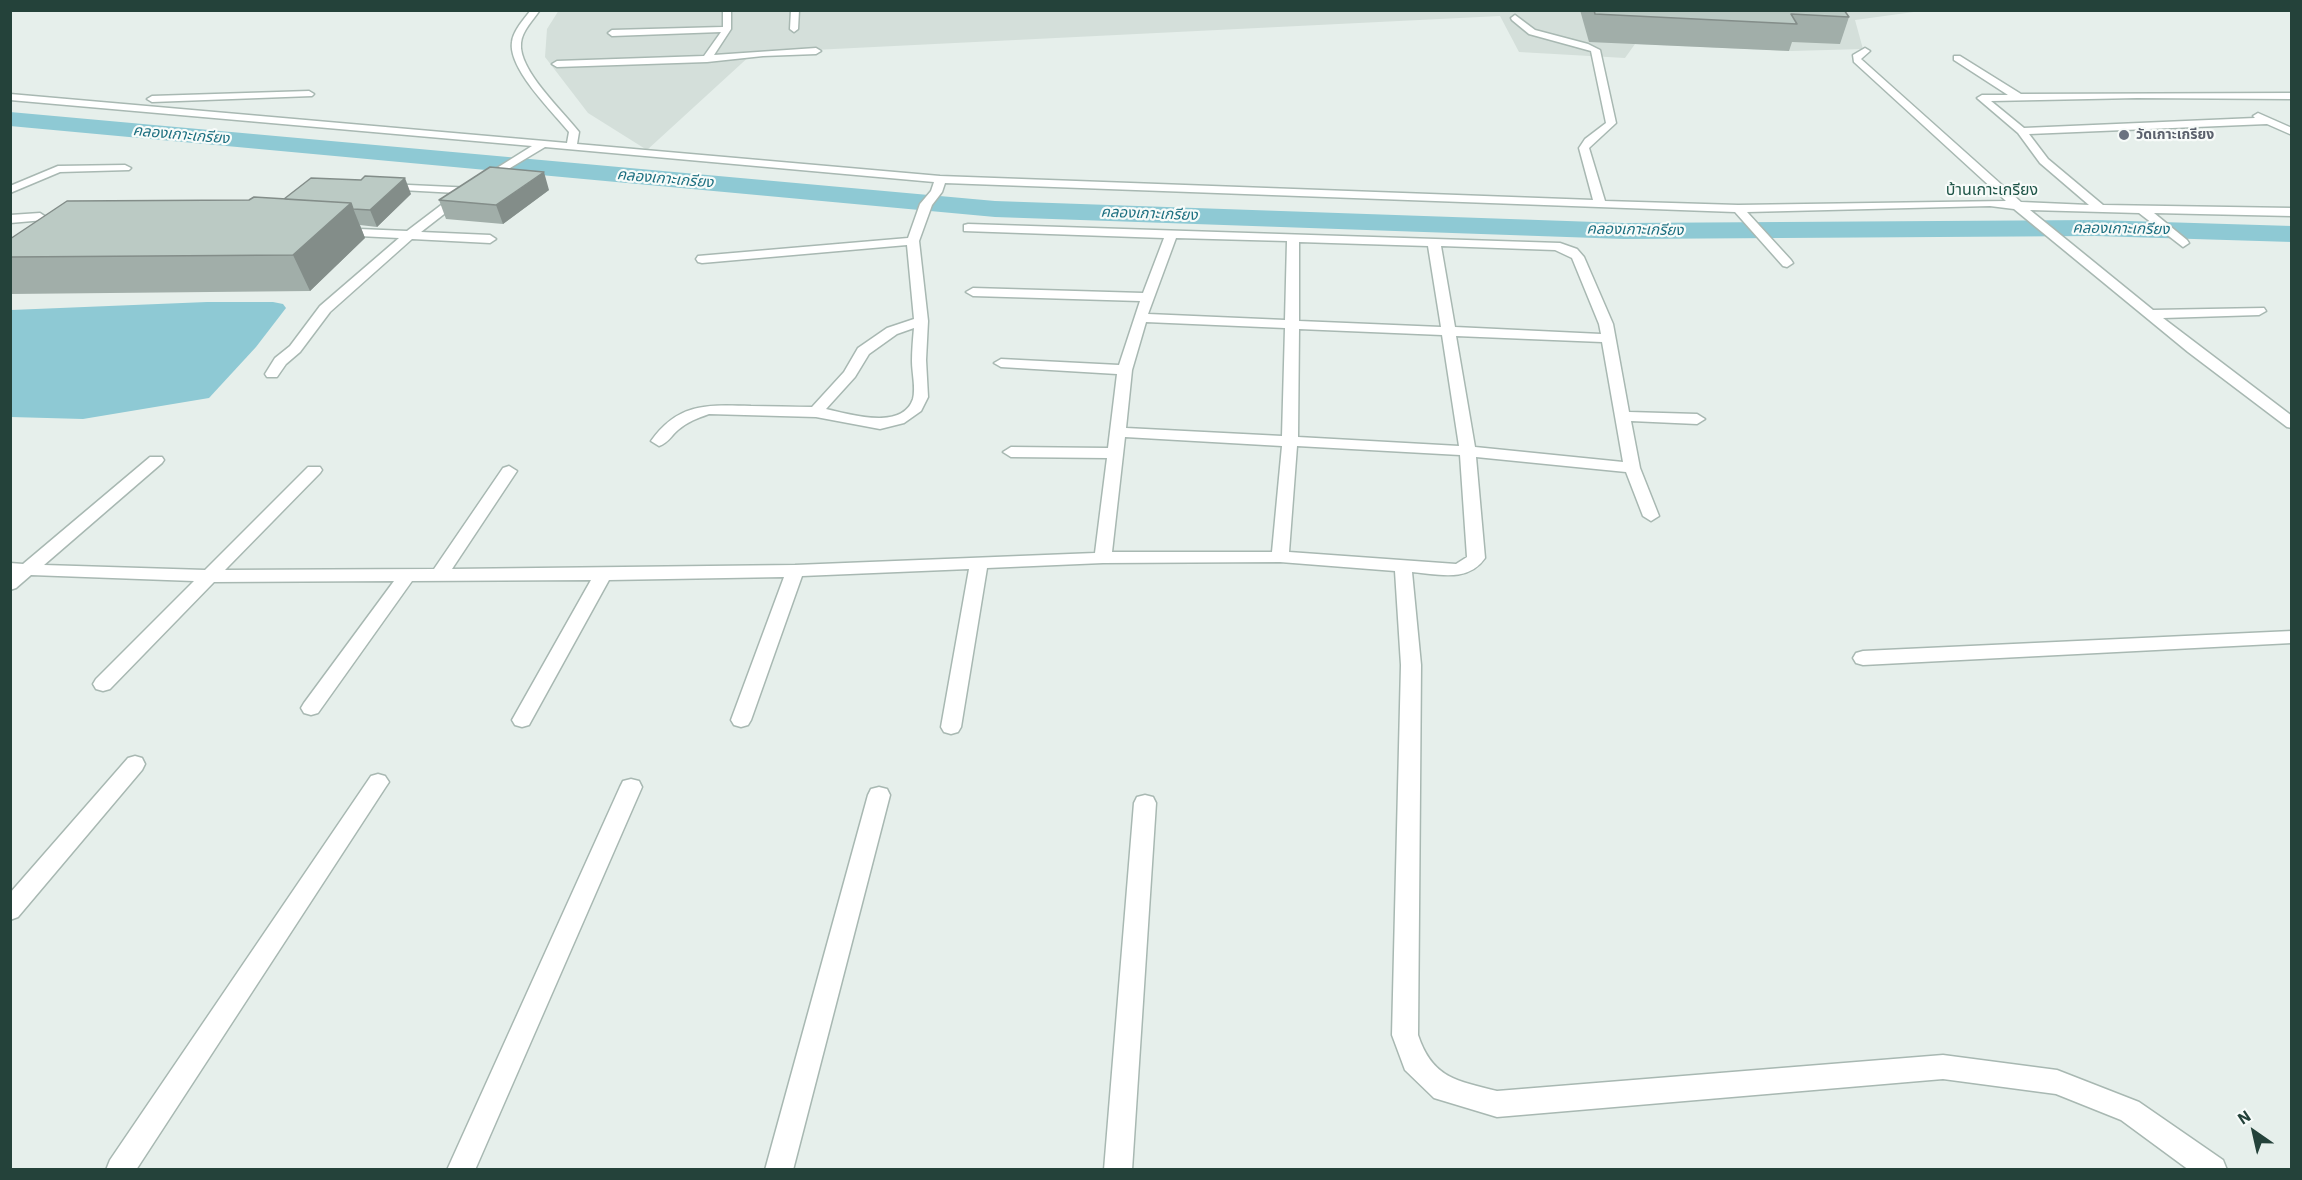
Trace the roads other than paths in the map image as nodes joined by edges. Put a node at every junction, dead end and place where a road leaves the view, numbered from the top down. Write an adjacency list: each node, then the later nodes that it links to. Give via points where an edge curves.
1 (536, 10): 25 (street, via 516,43 517,55 574,132)
2 (727, 10): 5 (street)
3 (795, 10): 6 (street)
4 (1515, 18): 31 (street, via 1537,35 1582,43 1595,50 1611,123 1604,134 1587,142 1584,148)
5 (726, 29): 7 (street); 11 (street)
6 (794, 29)
7 (612, 33)
8 (816, 51): 11 (street)
9 (1865, 51): 32 (street, via 1857,60)
10 (1957, 58): 14 (street)
11 (707, 59): 12 (street)
12 (557, 63)
13 (309, 94): 18 (street, via 147,100)
14 (2017, 96): 15 (street); 22 (street, via 1982,100)
15 (2213, 96): 16 (street); 19 (street)
16 (2292, 96)
17 (10, 97): 18 (street)
18 (113, 106): 24 (street)
19 (2235, 106)
20 (2246, 111): 21 (street)
21 (2268, 121): 22 (street); 23 (street)
22 (2022, 131): 33 (street, via 2044,161)
23 (2292, 132)
24 (545, 143): 25 (street); 30 (street)
25 (572, 145): 27 (street)
26 (125, 168): 29 (street, via 58,169)
27 (940, 179): 31 (street); 45 (street)
28 (373, 187): 30 (street)
29 (10, 190)
30 (470, 190): 42 (street)
31 (1600, 204): 36 (street)
32 (2017, 205): 33 (street); 36 (street); 53 (street)
33 (2100, 209): 34 (street)
34 (2141, 209): 35 (street); 47 (street)
35 (2292, 212)
36 (1743, 213): 49 (street)
37 (40, 217): 38 (street)
38 (10, 219)
39 (968, 228): 41 (street)
40 (330, 230): 42 (street)
41 (1172, 233): 44 (street); 51 (street)
42 (408, 235): 43 (street); 61 (street, via 325,309)
43 (490, 238)
44 (1293, 238): 46 (street); 56 (street)
45 (913, 241): 48 (street); 55 (street)
46 (1434, 243): 57 (street); 58 (street, via 1556,246 1573,252 1598,305)
47 (2183, 243)
48 (702, 259)
49 (1788, 263)
50 (973, 292): 51 (street)
51 (1149, 297): 54 (street)
52 (2259, 311): 53 (street)
53 (2150, 314): 62 (street)
54 (1140, 318): 56 (street); 60 (street)
55 (921, 321): 64 (street, via 892,331 863,351 850,374); 64 (street, via 921,397 915,408 899,420 880,424)
56 (1291, 326): 57 (street); 70 (street)
57 (1449, 332): 58 (street); 71 (street)
58 (1608, 339): 65 (street)
59 (1000, 363): 60 (street)
60 (1125, 370): 68 (street)
61 (272, 374)
62 (2271, 408): 63 (street); 67 (street)
63 (2292, 411)
64 (816, 412): 69 (street, via 708,409 688,416)
65 (1623, 416): 66 (street); 75 (street)
66 (1697, 419)
67 (2292, 423)
68 (1118, 432): 70 (street); 73 (street)
69 (659, 441)
70 (1290, 442): 71 (street); 79 (street)
71 (1468, 451): 75 (street); 82 (street, via 1476,558 1470,566 1458,570)
72 (1011, 452): 73 (street)
73 (1115, 453): 80 (street)
74 (156, 460): 83 (street)
75 (1632, 468): 78 (street)
76 (314, 470): 88 (street)
77 (509, 471): 85 (street)
78 (1651, 516)
79 (1280, 557): 80 (street); 82 (street)
80 (1103, 558): 81 (street)
81 (979, 564): 84 (street); 96 (street)
82 (1403, 565): 107 (street, via 1412,665 1405,1035 1414,1062 1443,1089 1497,1104 1943,1066 2057,1082 2130,1111)
83 (18, 569): 88 (street); 89 (street)
84 (795, 571): 86 (street); 95 (street)
85 (440, 574): 86 (street); 87 (street)
86 (603, 574): 94 (street)
87 (407, 575): 88 (street); 93 (street)
88 (208, 576): 92 (street)
89 (10, 584)
90 (2292, 637): 91 (street)
91 (1863, 658)
92 (103, 684)
93 (311, 708)
94 (522, 720)
95 (741, 720)
96 (951, 727)
97 (135, 764): 102 (street)
98 (378, 782): 103 (street)
99 (631, 787): 104 (street)
100 (879, 795): 105 (street)
101 (1145, 803): 106 (street)
102 (10, 910)
103 (120, 1170)
104 (461, 1170)
105 (779, 1170)
106 (1118, 1170)
107 (2213, 1170)

